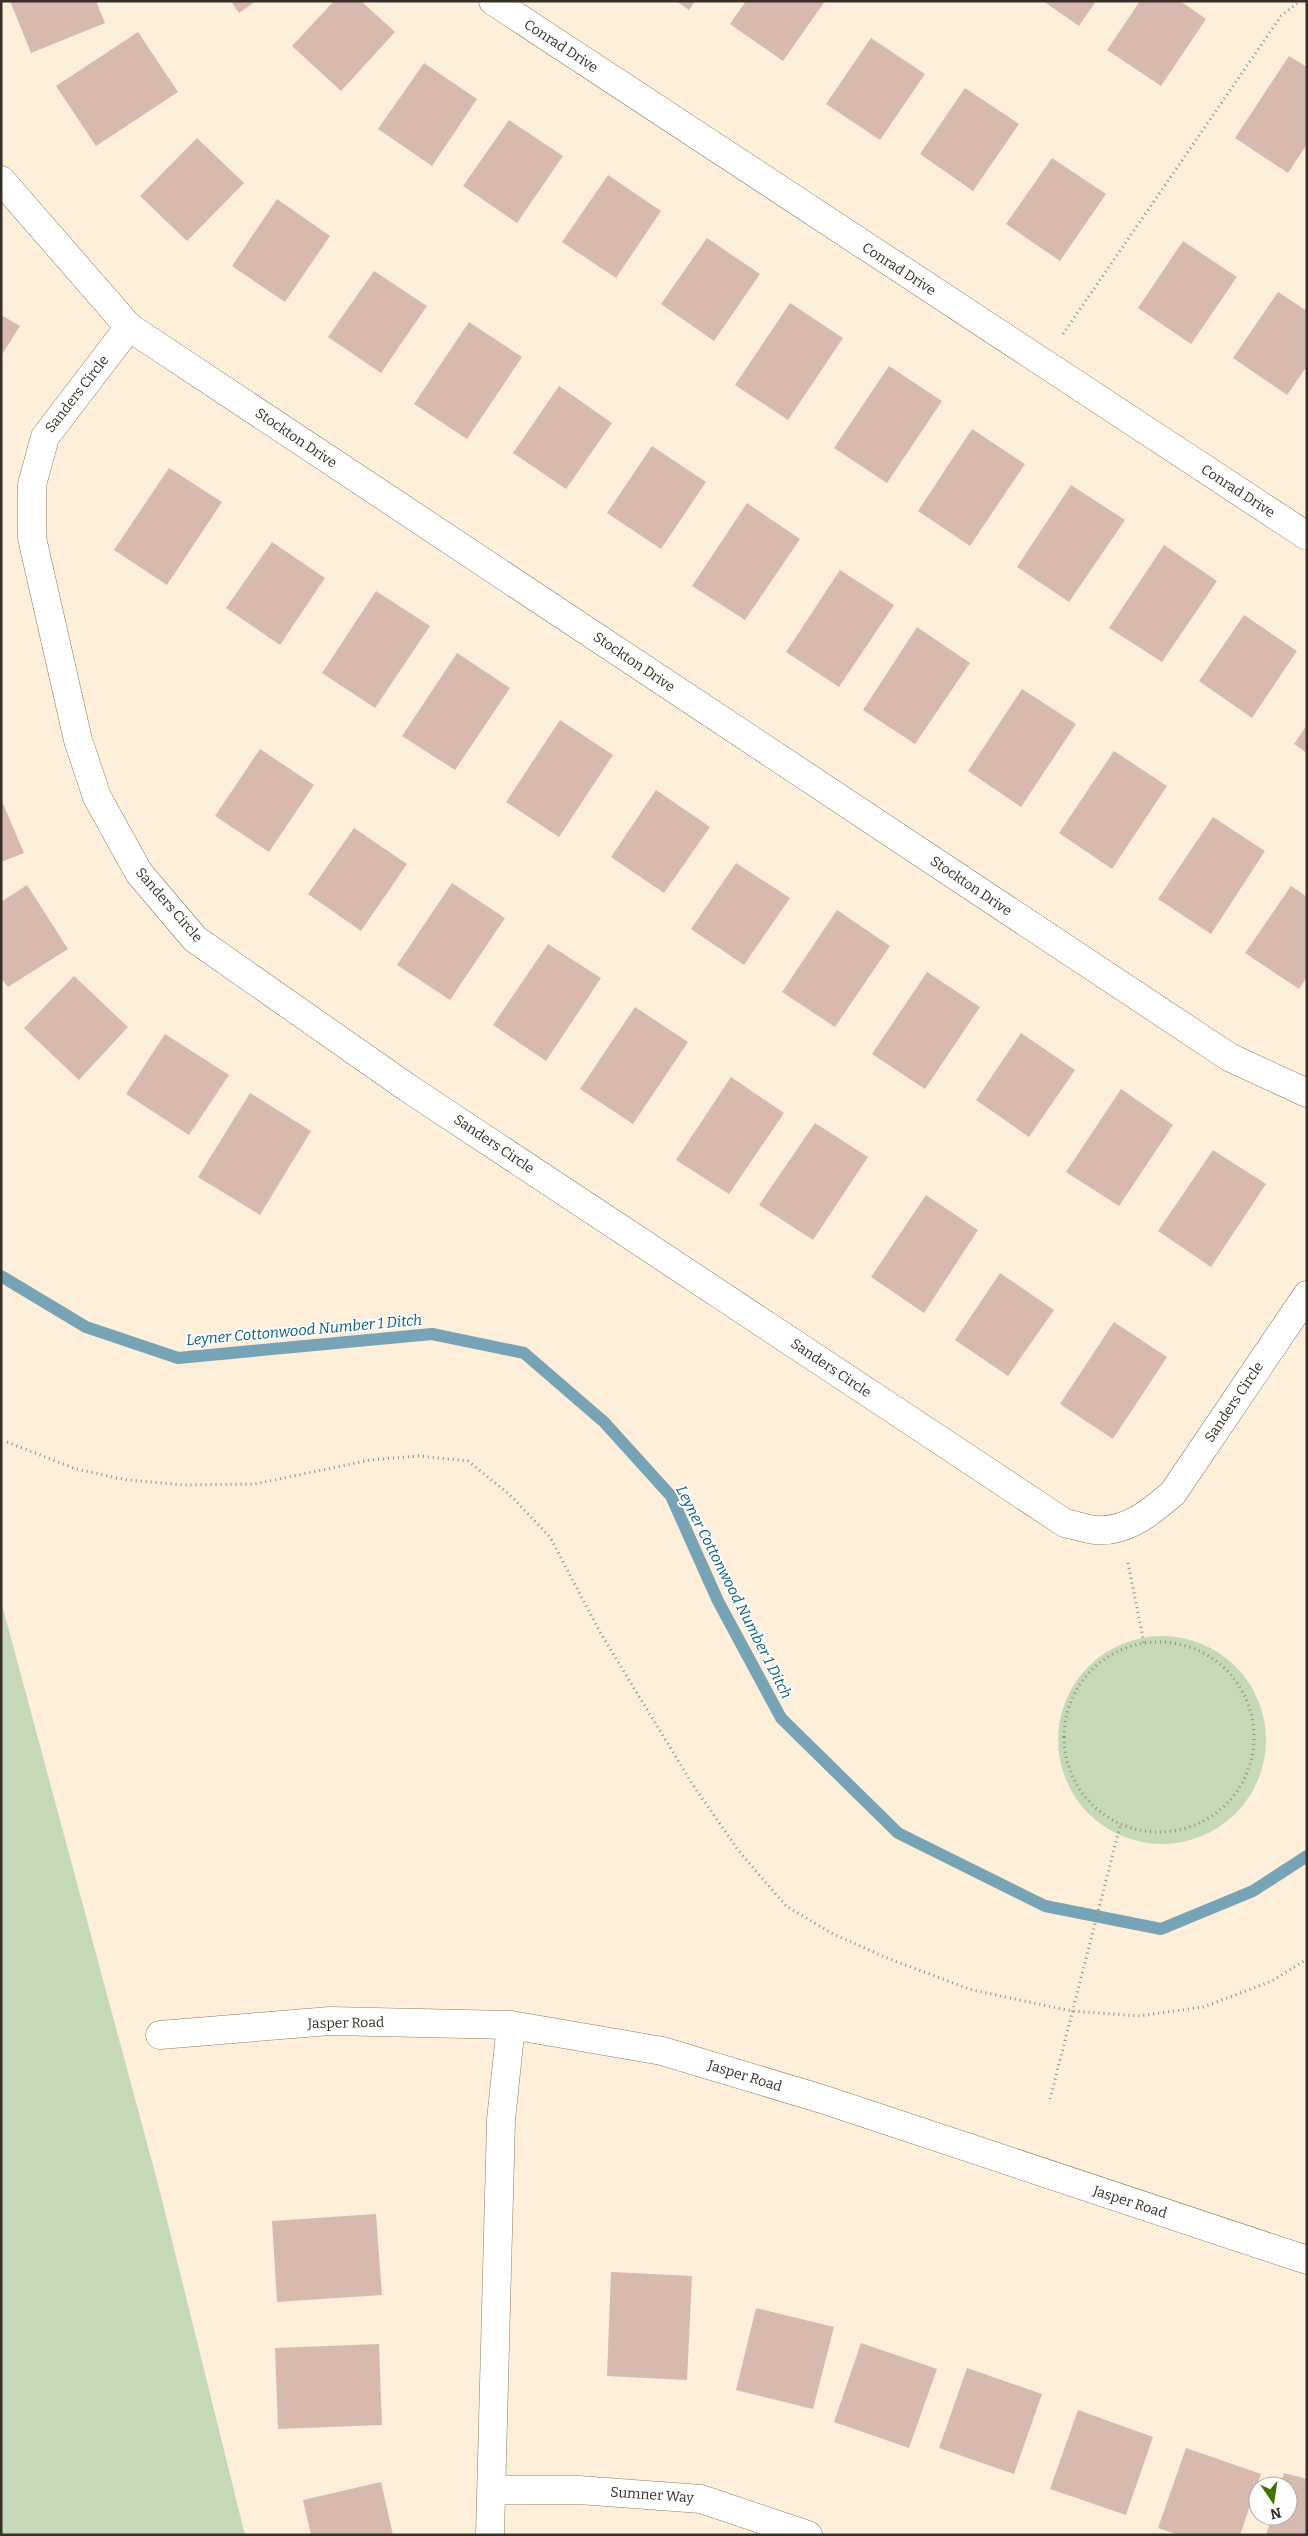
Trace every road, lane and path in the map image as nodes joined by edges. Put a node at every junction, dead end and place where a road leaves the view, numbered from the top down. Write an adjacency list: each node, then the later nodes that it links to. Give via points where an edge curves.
1 (493, 1): 5 (street, Conrad Drive)
2 (1300, 1): 5 (path, via 1281,16)
3 (1, 180): 4 (street, Stockton Drive)
4 (129, 327): 7 (street, Stockton Drive, via 1228,1057); 10 (street, Sanders Circle, via 45,437 32,485 32,538 78,740 97,797 139,873 195,939 408,1088 1065,1523 1096,1530)
5 (1042, 363): 6 (street, Conrad Drive)
6 (1307, 536)
7 (1307, 1094)
8 (1307, 1295): 10 (street, Sanders Circle, via 1172,1493 1145,1517)
9 (7, 1442): 14 (path, via 76,1469 128,1480 185,1485 255,1484 370,1460 418,1456 468,1461 509,1494 550,1537 601,1634 693,1785 738,1850 786,1906 833,1934 972,1990)
10 (1120, 1527): 11 (path)
11 (1144, 1643): 12 (path, via 1115,1652 1090,1670 1072,1696 1063,1725 1064,1756 1075,1785 1094,1809); 12 (path, via 1175,1643 1197,1650 1230,1673 1247,1700 1255,1732 1251,1764 1237,1793 1213,1816 1184,1830 1152,1833)
12 (1120, 1826): 14 (path)
13 (1307, 1960): 14 (path, via 1272,1980 1203,2007 1139,2016)
14 (1072, 2011): 17 (path)
15 (511, 2025): 16 (street, Jasper Road, via 330,2022); 18 (street, Jasper Road, via 662,2051 831,2102); 19 (street, via 502,2103)
16 (160, 2036)
17 (1050, 2099)
18 (1307, 2260)
19 (491, 2490): 20 (street); 21 (street, Sumner Way, via 579,2490 701,2499)
20 (490, 2535)
21 (808, 2535)

